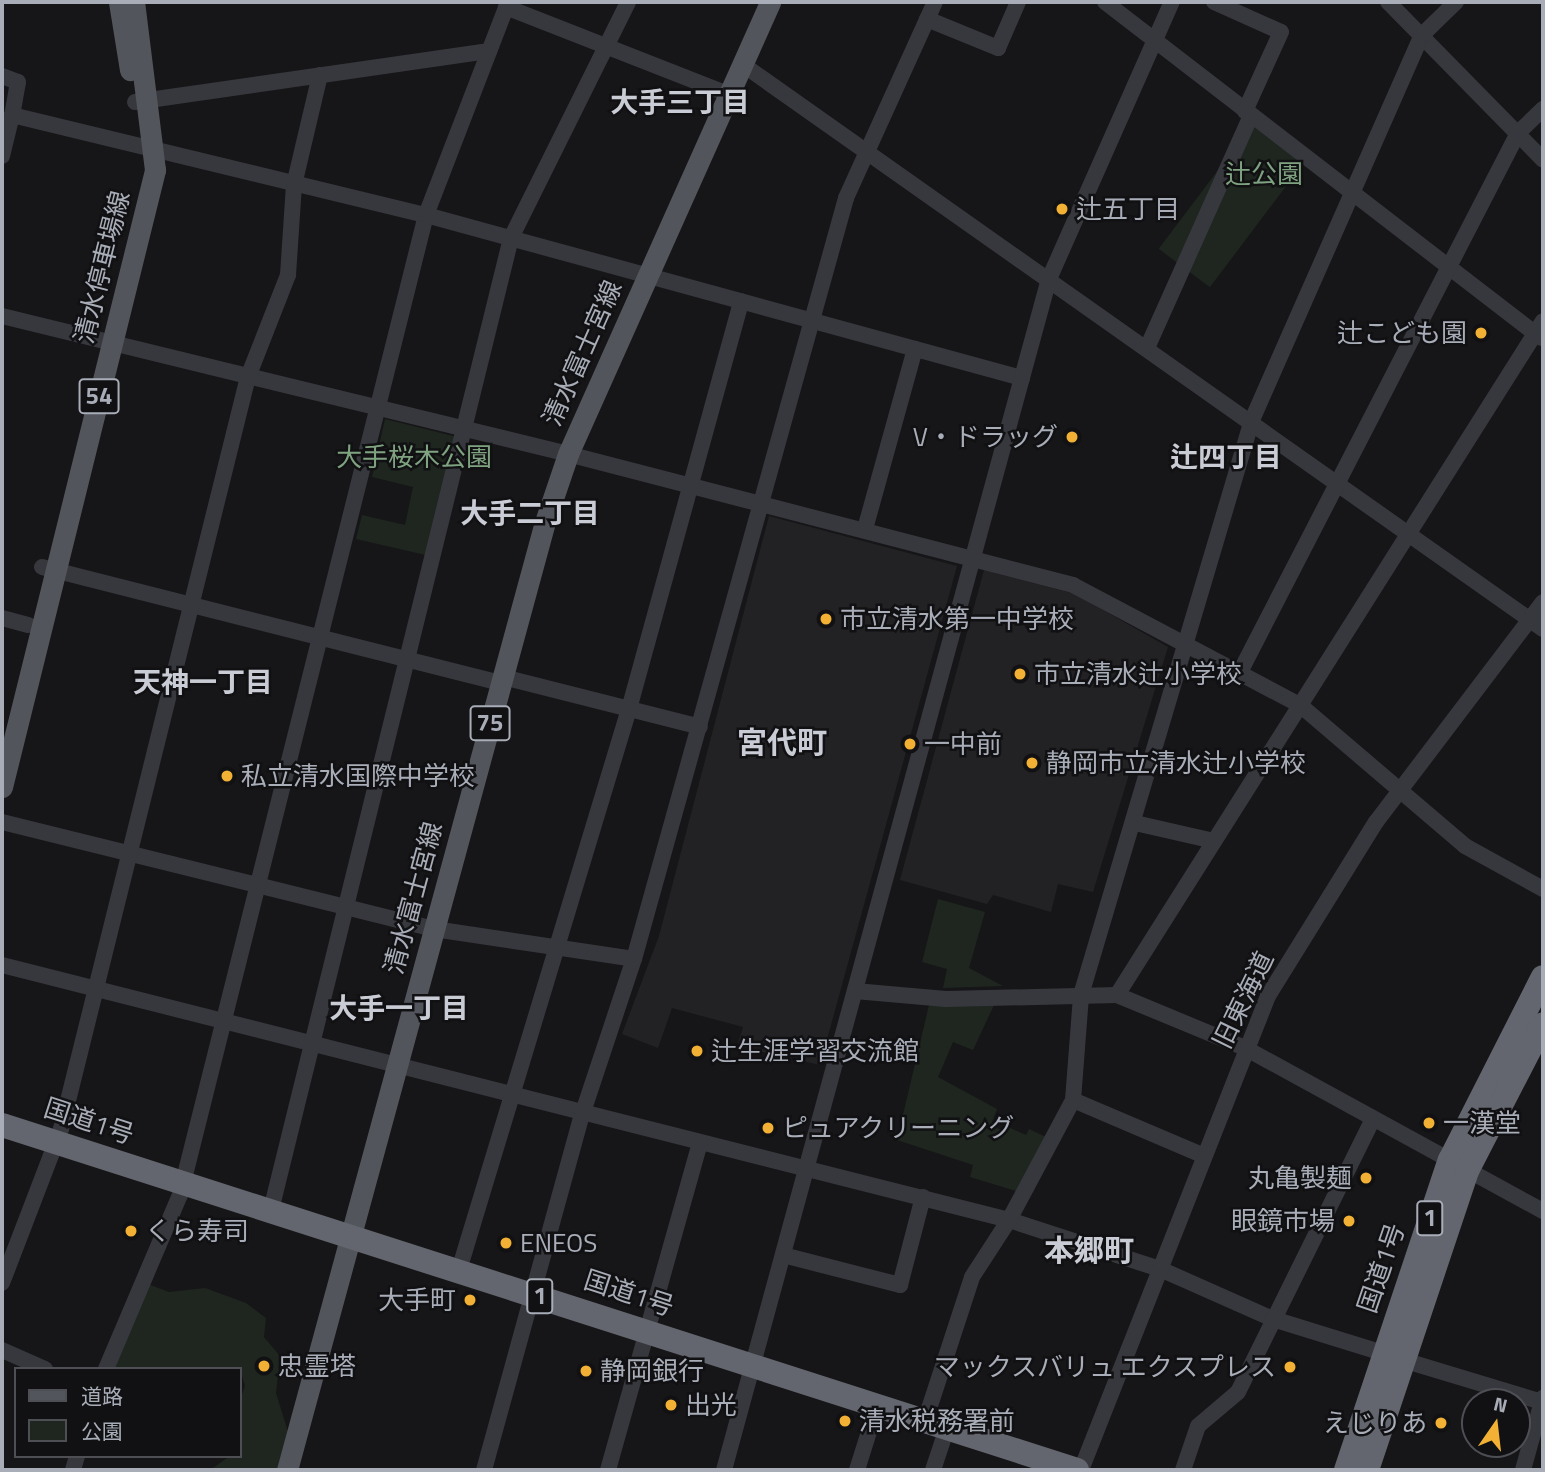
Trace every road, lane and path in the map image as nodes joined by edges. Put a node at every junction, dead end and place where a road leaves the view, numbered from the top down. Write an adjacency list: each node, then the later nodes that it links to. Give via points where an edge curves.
1 (119, 2): 22 (main road, 清水停車場線 / 54)
2 (134, 2): 22 (main road, 清水停車場線 / 54)
3 (628, 2): 16 (street)
4 (770, 2): 18 (main road, 清水富士宮線 / 75)
5 (935, 2): 13 (street)
6 (1018, 2): 13 (street, via 998,48)
7 (1105, 2): 15 (street)
8 (1172, 2): 15 (street)
9 (1214, 2): 24 (street, via 1281,32)
10 (1388, 2): 14 (street)
11 (1456, 2): 14 (street)
12 (507, 4): 16 (street); 17 (street)
13 (927, 19): 28 (street)
14 (1421, 36): 26 (street); 32 (street)
15 (1154, 40): 24 (street); 37 (street)
16 (606, 50): 21 (street); 34 (street)
17 (489, 51): 19 (street); 33 (street)
18 (742, 64): 21 (main road, 清水富士宮線 / 75); 28 (street)
19 (320, 75): 22 (street); 31 (street)
20 (2, 76): 25 (street, via 18,82)
21 (728, 94): 36 (main road, 清水富士宮線 / 75)
22 (141, 101): 27 (main road, 清水停車場線 / 54)
23 (1543, 109): 26 (street)
24 (1248, 113): 32 (street); 43 (street)
25 (12, 115): 27 (street); 29 (street)
26 (1518, 134): 30 (street); 35 (street)
27 (147, 149): 31 (street); 42 (main road, 清水停車場線 / 54)
28 (869, 150): 37 (street); 40 (street, via 846,198)
29 (2, 156)
30 (1543, 160)
31 (294, 185): 33 (street); 45 (street, via 288,275)
32 (1350, 189): 35 (street); 48 (street)
33 (426, 215): 34 (street); 47 (street)
34 (511, 238): 36 (street); 49 (street)
35 (1450, 266): 41 (street); 51 (street)
36 (647, 274): 38 (street); 50 (main road, 清水富士宮線 / 75)
37 (1049, 279): 43 (street); 46 (street)
38 (741, 301): 40 (street); 52 (street)
39 (2, 316): 42 (street)
40 (812, 320): 44 (street); 53 (street)
41 (1541, 331): 55 (street)
42 (105, 342): 45 (street); 57 (main road, 清水停車場線 / 54)
43 (1147, 348): 48 (street)
44 (915, 349): 46 (street); 54 (street)
45 (248, 377): 47 (street); 59 (street)
46 (1021, 378): 56 (street)
47 (376, 407): 49 (street); 63 (street)
48 (1252, 420): 51 (street); 64 (street)
49 (463, 429): 50 (street); 65 (street)
50 (568, 454): 52 (street); 67 (main road, 清水富士宮線 / 75)
51 (1337, 481): 55 (street); 66 (street)
52 (689, 484): 53 (street); 69 (street)
53 (762, 503): 54 (street); 70 (street)
54 (864, 529): 56 (street)
55 (1408, 533): 61 (street); 68 (street)
56 (971, 558): 64 (street, via 1073,585); 87 (street)
57 (48, 569): 59 (street); 62 (main road, 清水停車場線 / 54); 72 (main road, 清水停車場線 / 54)
58 (1543, 602): 61 (street, 旧東海道)
59 (191, 606): 63 (street); 77 (street)
60 (2, 618): 62 (street)
61 (1536, 624): 73 (street, 旧東海道)
62 (28, 625): 71 (main road, 清水停車場線 / 54)
63 (319, 638): 65 (street); 78 (street)
64 (1185, 645): 66 (street); 75 (street)
65 (407, 659): 67 (street); 80 (street)
66 (1240, 672): 68 (street)
67 (502, 680): 69 (street); 81 (main road, 清水富士宮線 / 75)
68 (1300, 705): 73 (street); 76 (street)
69 (629, 709): 70 (street); 82 (street)
70 (700, 727): 83 (street)
71 (2, 730)
72 (2, 788)
73 (1399, 789): 79 (street, via 1465,846); 93 (street, 旧東海道, via 1282,971)
74 (2, 822): 77 (street)
75 (1135, 823): 76 (street); 88 (street)
76 (1214, 841): 89 (street)
77 (128, 854): 78 (street); 86 (street)
78 (257, 885): 80 (street); 90 (street)
79 (1543, 889)
80 (345, 906): 81 (street); 92 (street)
81 (434, 929): 82 (street); 94 (main road, 清水富士宮線 / 75)
82 (560, 947): 83 (street); 95 (street)
83 (634, 959): 97 (street)
84 (2, 965): 86 (street)
85 (1543, 977): 104 (highway, 国道1号 / 1)
86 (96, 988): 90 (street); 102 (street)
87 (855, 991): 88 (street, via 946,999); 105 (street)
88 (1082, 995): 89 (street); 96 (street)
89 (1117, 995): 93 (street)
90 (224, 1020): 92 (street); 106 (street)
91 (1543, 1024): 104 (highway, 国道1号 / 1)
92 (310, 1043): 94 (street); 108 (street)
93 (1245, 1048): 98 (street, via 1335,1095); 103 (street, 旧東海道)
94 (395, 1068): 95 (street); 111 (main road, 清水富士宮線 / 75)
95 (512, 1097): 97 (street); 114 (street)
96 (1073, 1100): 103 (street); 110 (street)
97 (582, 1115): 101 (street); 116 (street)
98 (1372, 1121): 104 (street); 117 (street)
99 (2, 1125): 102 (highway, 国道1号 / 1)
100 (2, 1138): 102 (highway, 国道1号 / 1)
101 (699, 1143): 105 (street); 118 (street)
102 (55, 1148): 106 (highway, 国道1号 / 1); 115 (street)
103 (1202, 1155): 113 (street, 旧東海道)
104 (1458, 1165): 109 (street); 120 (highway, 国道1号 / 1)
105 (807, 1169): 107 (street); 112 (street)
106 (182, 1189): 108 (highway, 国道1号 / 1); 111 (highway, 国道1号 / 1); 122 (street)
107 (923, 1197): 110 (street); 112 (street, via 900,1285)
108 (271, 1210): 111 (highway, 国道1号 / 1)
109 (1543, 1211)
110 (1009, 1220): 113 (street); 126 (street, via 972,1277)
111 (350, 1243): 114 (highway, 国道1号 / 1); 116 (highway, 国道1号 / 1); 127 (main road, 清水富士宮線 / 75)
112 (783, 1255): 123 (street)
113 (1160, 1269): 117 (street); 134 (street, 旧東海道)
114 (459, 1270): 116 (highway, 国道1号 / 1)
115 (2, 1283)
116 (531, 1301): 118 (highway, 国道1号 / 1); 128 (street)
117 (1273, 1319): 120 (street); 135 (street, via 1232,1400 1198,1426)
118 (646, 1338): 123 (highway, 国道1号 / 1); 129 (street)
119 (2, 1350): 121 (street)
120 (1393, 1356): 124 (street); 136 (highway, 国道1号 / 1); 137 (highway, 国道1号 / 1)
121 (40, 1367)
122 (107, 1367)
123 (750, 1371): 125 (highway, 国道1号 / 1); 130 (street)
124 (1542, 1400): 138 (street)
125 (875, 1411): 126 (highway, 国道1号 / 1); 131 (street)
126 (938, 1430): 132 (street); 133 (highway, 国道1号 / 1); 134 (highway, 国道1号 / 1)
127 (287, 1470)
128 (484, 1470)
129 (608, 1470)
130 (724, 1470)
131 (857, 1470)
132 (933, 1470)
133 (1029, 1470)
134 (1079, 1470)
135 (1183, 1470)
136 (1346, 1470)
137 (1367, 1470)
138 (1523, 1470)

